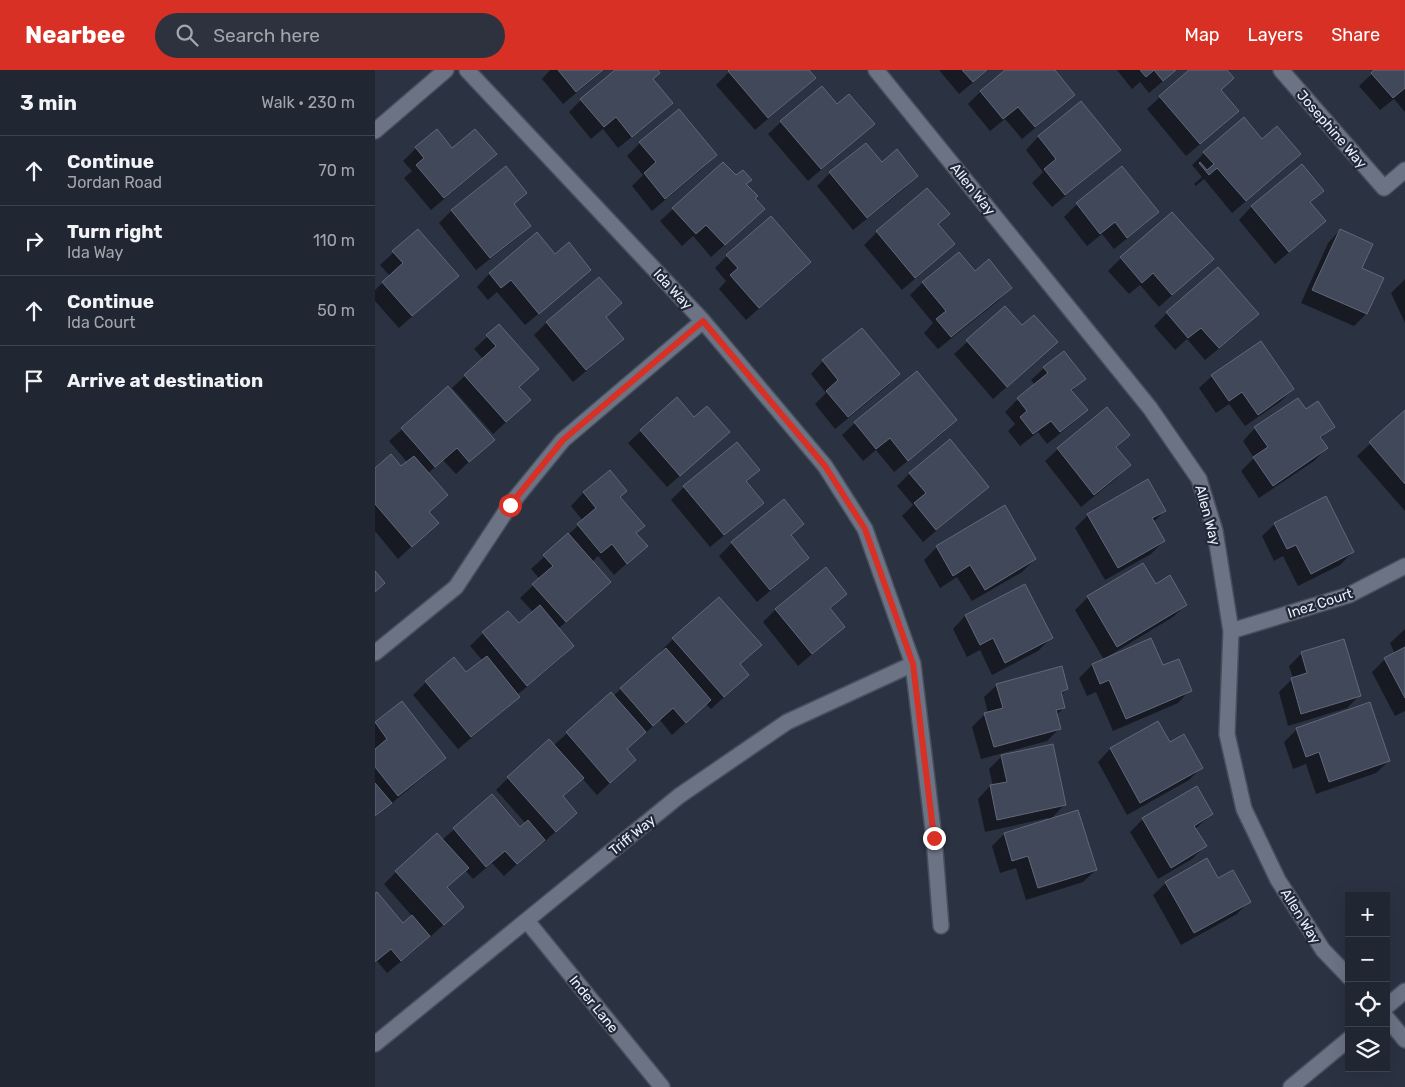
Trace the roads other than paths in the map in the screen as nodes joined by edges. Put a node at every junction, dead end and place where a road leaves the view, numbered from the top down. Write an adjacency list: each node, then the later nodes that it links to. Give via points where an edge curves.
1 (446, 70): 5 (street)
2 (467, 70): 7 (street, Ida Way)
3 (876, 70): 9 (street, Allen Way, via 1150,408 1199,479 1215,531)
4 (1281, 70): 6 (street, Josephine Way, via 1384,188)
5 (375, 131)
6 (1405, 170)
7 (703, 321): 10 (street, via 563,440 510,505 455,587); 11 (street, Ida Way, via 825,466 865,529)
8 (1405, 566): 9 (street, Inez Court, via 1349,595)
9 (1231, 631): 14 (street, Allen Way, via 1227,734 1244,810 1278,880 1323,950)
10 (375, 653)
11 (913, 664): 12 (street, Triff Way, via 787,722 679,796); 13 (street, Ida Way)
12 (527, 921): 20 (street, Triff Way); 21 (street, Inder Lane)
13 (941, 926)
14 (1345, 973)
15 (1405, 991): 16 (street)
16 (1390, 1004)
17 (1390, 1022): 18 (street)
18 (1405, 1040)
19 (1345, 1042): 22 (street)
20 (375, 1044)
21 (662, 1087)
22 (1291, 1087)

